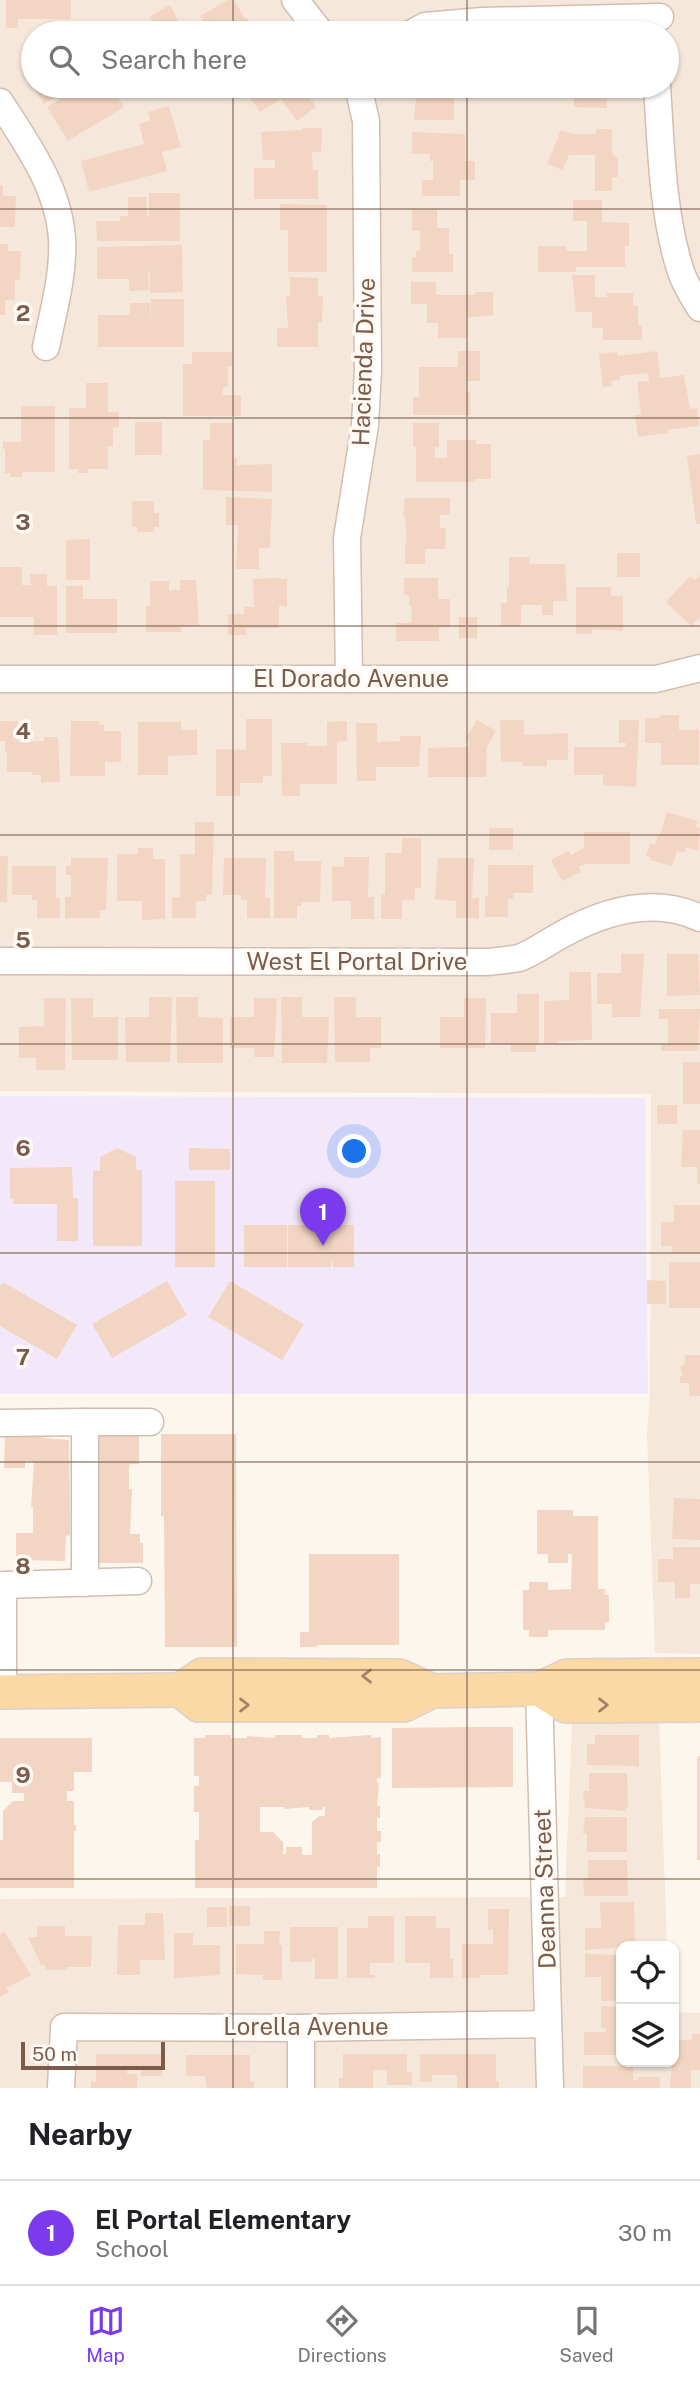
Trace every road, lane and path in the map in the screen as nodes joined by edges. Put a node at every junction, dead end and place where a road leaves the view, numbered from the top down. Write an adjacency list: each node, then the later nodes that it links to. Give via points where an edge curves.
1 (295, 0): 4 (street)
2 (482, 10): 3 (street); 5 (street)
3 (661, 17)
4 (312, 21)
5 (443, 21)
6 (361, 98): 13 (street, Hacienda Drive, via 366,121 368,370 365,425 347,538)
7 (658, 98): 9 (street, via 669,223 681,271)
8 (5, 119): 10 (street, via 50,185 58,211 61,269)
9 (700, 308)
10 (46, 347)
11 (700, 668): 13 (street, El Dorado Avenue, via 656,679)
12 (0, 679): 13 (street, El Dorado Avenue)
13 (349, 680)
14 (700, 918): 15 (street, West El Portal Drive, via 654,906 614,911 520,957 487,962)
15 (0, 961)
16 (85, 1422): 17 (street); 18 (street); 20 (street)
17 (150, 1422)
18 (0, 1423)
19 (138, 1581): 20 (street)
20 (85, 1583): 21 (street)
21 (1, 1585): 24 (street)
22 (700, 1675): 23 (main road, via 567,1676)
23 (539, 1689): 24 (main road, via 432,1691 399,1676 202,1675 180,1690); 25 (main road, one-way to 25, via 566,1706); 26 (street, Deanna Street)
24 (1, 1692)
25 (700, 1705)
26 (548, 2024): 27 (street, Lorella Avenue); 30 (street, Deanna Street)
27 (301, 2028): 28 (street, Lorella Avenue, via 64,2027); 29 (street)
28 (61, 2088)
29 (301, 2088)
30 (550, 2088)

